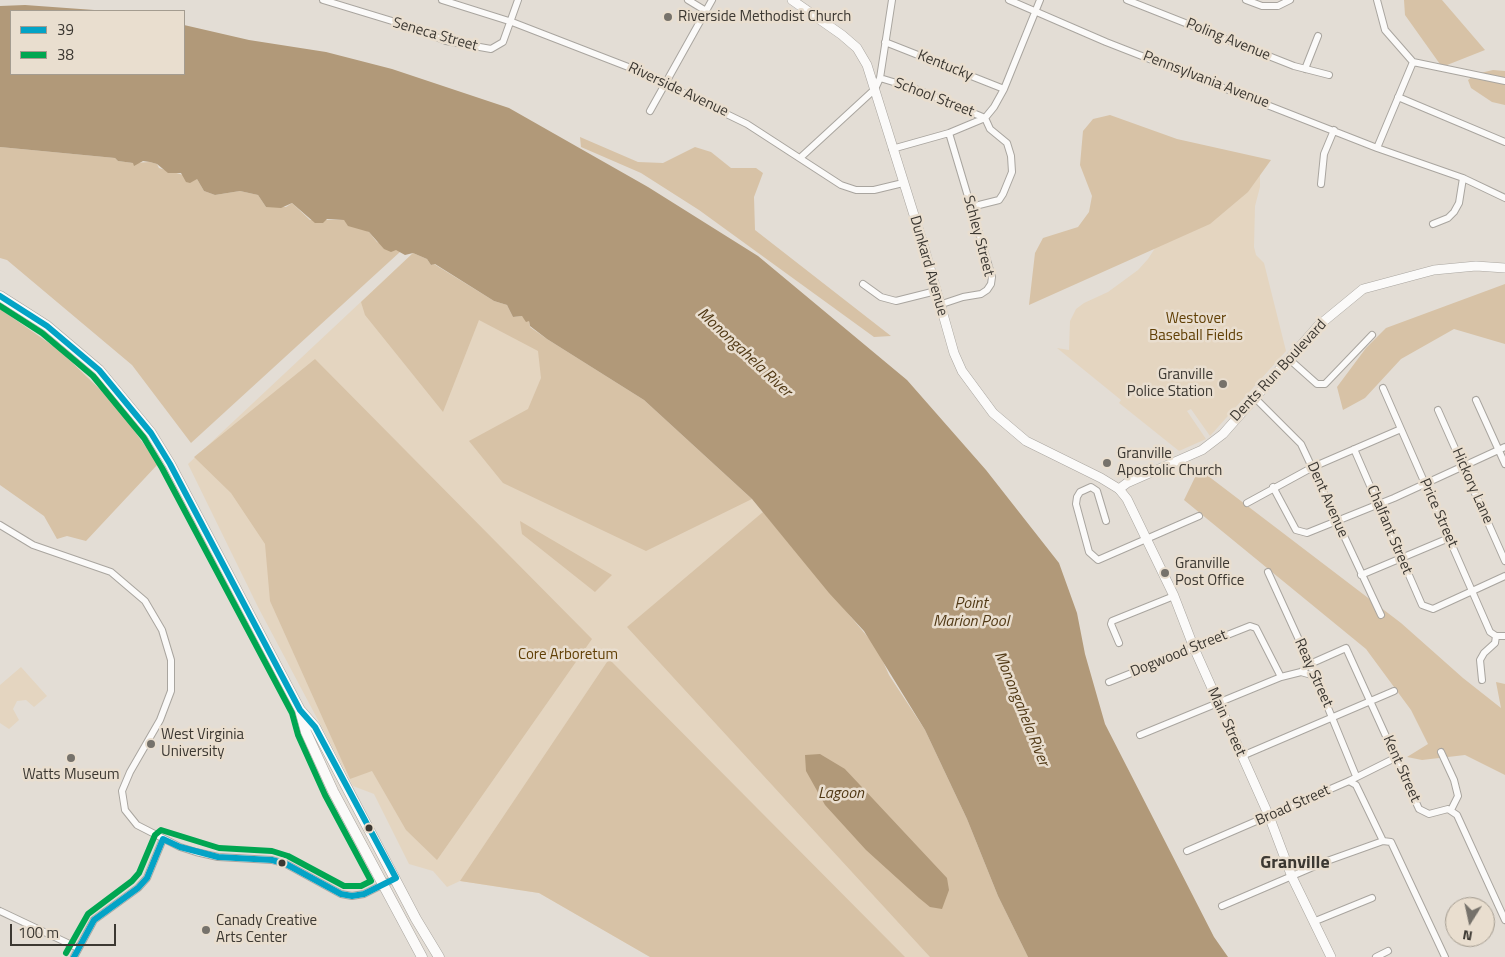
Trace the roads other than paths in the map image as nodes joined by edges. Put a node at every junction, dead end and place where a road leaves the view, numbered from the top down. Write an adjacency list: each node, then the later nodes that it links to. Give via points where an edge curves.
1 (323, 0): 16 (street, Seneca Street, via 415,28 446,41 482,49 499,46)
2 (442, 0): 16 (street, Riverside Avenue)
3 (518, 0): 16 (street, Seneca Street)
4 (688, 0): 14 (street)
5 (712, 0): 14 (street)
6 (792, 0): 25 (main road, Dunkard Avenue, via 857,48)
7 (892, 0): 18 (street)
8 (1009, 0): 15 (street, Pennsylvania Avenue)
9 (1040, 0): 15 (street)
10 (1128, 0): 20 (street, Poling Avenue)
11 (1246, 0): 12 (street, via 1262,6 1278,6)
12 (1290, 0)
13 (1377, 0): 19 (street, via 1385,30)
14 (706, 11): 24 (street)
15 (1036, 11): 26 (street); 30 (street, Pennsylvania Avenue, via 1106,42)
16 (512, 22): 24 (street, Riverside Avenue)
17 (1318, 36): 20 (street)
18 (886, 42): 22 (street); 26 (street, Kentucky)
19 (1413, 62): 23 (street); 27 (street)
20 (1305, 69): 21 (street, Poling Avenue)
21 (1329, 75)
22 (880, 78): 25 (street); 29 (street, School Street)
23 (1505, 81)
24 (665, 84): 28 (street); 35 (street, Riverside Avenue, via 747,124)
25 (876, 89): 34 (main road, Dunkard Avenue); 35 (street)
26 (1004, 89): 29 (street)
27 (1398, 97): 32 (street); 33 (street)
28 (650, 111)
29 (985, 118): 31 (street); 40 (street, School Street, via 990,129 1007,143 1012,156 1012,172 999,200)
30 (1334, 130): 33 (street, Pennsylvania Avenue); 38 (street, via 1324,154)
31 (948, 133): 34 (street); 40 (street, Schley Street)
32 (1505, 142)
33 (1377, 148): 36 (street, Pennsylvania Avenue)
34 (892, 149): 37 (main road, Dunkard Avenue)
35 (800, 158): 37 (street, Riverside Avenue, via 828,178 856,190 874,190)
36 (1463, 178): 39 (street, Pennsylvania Avenue); 41 (street, via 1454,212)
37 (903, 183): 44 (main road, Dunkard Avenue)
38 (1321, 184)
39 (1505, 198)
40 (971, 207): 46 (street, Schley Street, via 992,277 991,284 981,294)
41 (1433, 224)
42 (1505, 268): 48 (main road, Dents Run Boulevard, via 1476,266 1434,270 1363,289 1318,326)
43 (863, 284): 44 (street, via 882,298 896,301)
44 (936, 291): 46 (main road, Dunkard Avenue)
45 (0, 296): 93 (main road, via 47,326 99,370 152,434)
46 (939, 305): 59 (main road, Dunkard Avenue, via 962,371 994,412 1026,441)
47 (1372, 335): 48 (street, via 1325,384 1317,384)
48 (1289, 359): 50 (main road, Dents Run Boulevard)
49 (1382, 388): 53 (street, Price Street)
50 (1254, 397): 58 (street, Dent Avenue, via 1301,444); 63 (main road, Dents Run Boulevard, via 1222,434 1202,450)
51 (1476, 400): 54 (street)
52 (1438, 410): 57 (street, Hickory Lane)
53 (1401, 429): 55 (street); 60 (street, Price Street)
54 (1502, 448): 56 (street); 57 (street)
55 (1354, 449): 58 (street); 65 (street, Chalfant Street)
56 (1505, 464)
57 (1463, 465): 60 (street); 73 (street, Hickory Lane)
58 (1313, 467): 61 (street); 68 (street, Dent Avenue)
59 (1096, 476): 62 (street); 63 (main road, Dunkard Avenue)
60 (1425, 483): 65 (street); 70 (street, Price Street)
61 (1273, 487): 64 (street); 68 (street, via 1296,530 1301,533)
62 (1092, 488): 67 (street, via 1100,496); 71 (street, via 1080,492 1076,504 1089,552 1098,560)
63 (1119, 489): 71 (main road, Main Street)
64 (1247, 503)
65 (1377, 503): 68 (street); 72 (street, Chalfant Street)
66 (1199, 516): 71 (street)
67 (1106, 521)
68 (1336, 521): 75 (street, Dent Avenue)
69 (0, 525): 103 (street, via 34,545 111,572 135,590 155,615 171,660 171,691 160,720 124,784 122,799 128,816 136,824)
70 (1449, 538): 72 (street); 77 (street, Price Street)
71 (1147, 540): 78 (main road, Main Street)
72 (1401, 558): 75 (street); 77 (street, Chalfant Street, via 1419,600 1427,608 1433,609)
73 (1505, 561)
74 (1268, 572): 84 (street, Reay Street)
75 (1361, 575): 79 (street, Dent Avenue)
76 (1505, 576): 77 (street)
77 (1473, 591): 80 (street, Price Street, via 1490,632)
78 (1174, 596): 82 (street, via 1112,621); 83 (main road, Main Street)
79 (1381, 615)
80 (1496, 636): 81 (street); 88 (street, via 1480,660)
81 (1505, 636)
82 (1119, 643)
83 (1194, 648): 87 (street, Dogwood Street, via 1250,626 1256,628); 89 (street, Dogwood Street); 92 (main road, Main Street)
84 (1310, 664): 85 (street); 86 (street, Reay Street); 91 (street, Kent Street, via 1346,648)
85 (1301, 672): 86 (street); 87 (street)
86 (1315, 676): 94 (street, Reay Street)
87 (1281, 678): 92 (street)
88 (1482, 680)
89 (1109, 682)
90 (1394, 691): 91 (street)
91 (1369, 701): 94 (street); 98 (street, Kent Street)
92 (1218, 704): 95 (street); 97 (main road, Main Street)
93 (300, 710): 107 (main road, via 315,726); 108 (main road, via 306,732 333,791)
94 (1332, 717): 97 (street); 99 (street, Reay Street)
95 (1140, 735)
96 (1440, 752): 101 (street, via 1458,796)
97 (1242, 756): 102 (main road, Main Street)
98 (1397, 757): 99 (street, Broad Street); 101 (street, Kent Street, via 1419,809 1429,814)
99 (1356, 776): 100 (street, Broad Street)
100 (1349, 780): 102 (street, Broad Street); 104 (street, via 1356,785)
101 (1451, 810): 112 (street, via 1457,815)
102 (1269, 816): 105 (street, Broad Street); 106 (main road, Main Street)
103 (164, 839): 108 (street, via 180,847 218,857 272,860 286,864 341,894 364,894); 114 (street, via 147,878 94,920)
104 (1383, 841): 106 (street); 121 (street, via 1391,842)
105 (1187, 851)
106 (1292, 877): 110 (street); 113 (main road, Main Street)
107 (396, 878): 108 (street); 118 (main road)
108 (383, 884): 117 (main road)
109 (1372, 898): 113 (street)
110 (1222, 906)
111 (0, 911): 114 (street)
112 (1505, 920)
113 (1313, 922): 119 (main road, Main Street)
114 (78, 948): 116 (street)
115 (1388, 951): 120 (street)
116 (74, 957)
117 (422, 957)
118 (439, 957)
119 (1331, 957)
120 (1376, 957)
121 (1445, 957)

